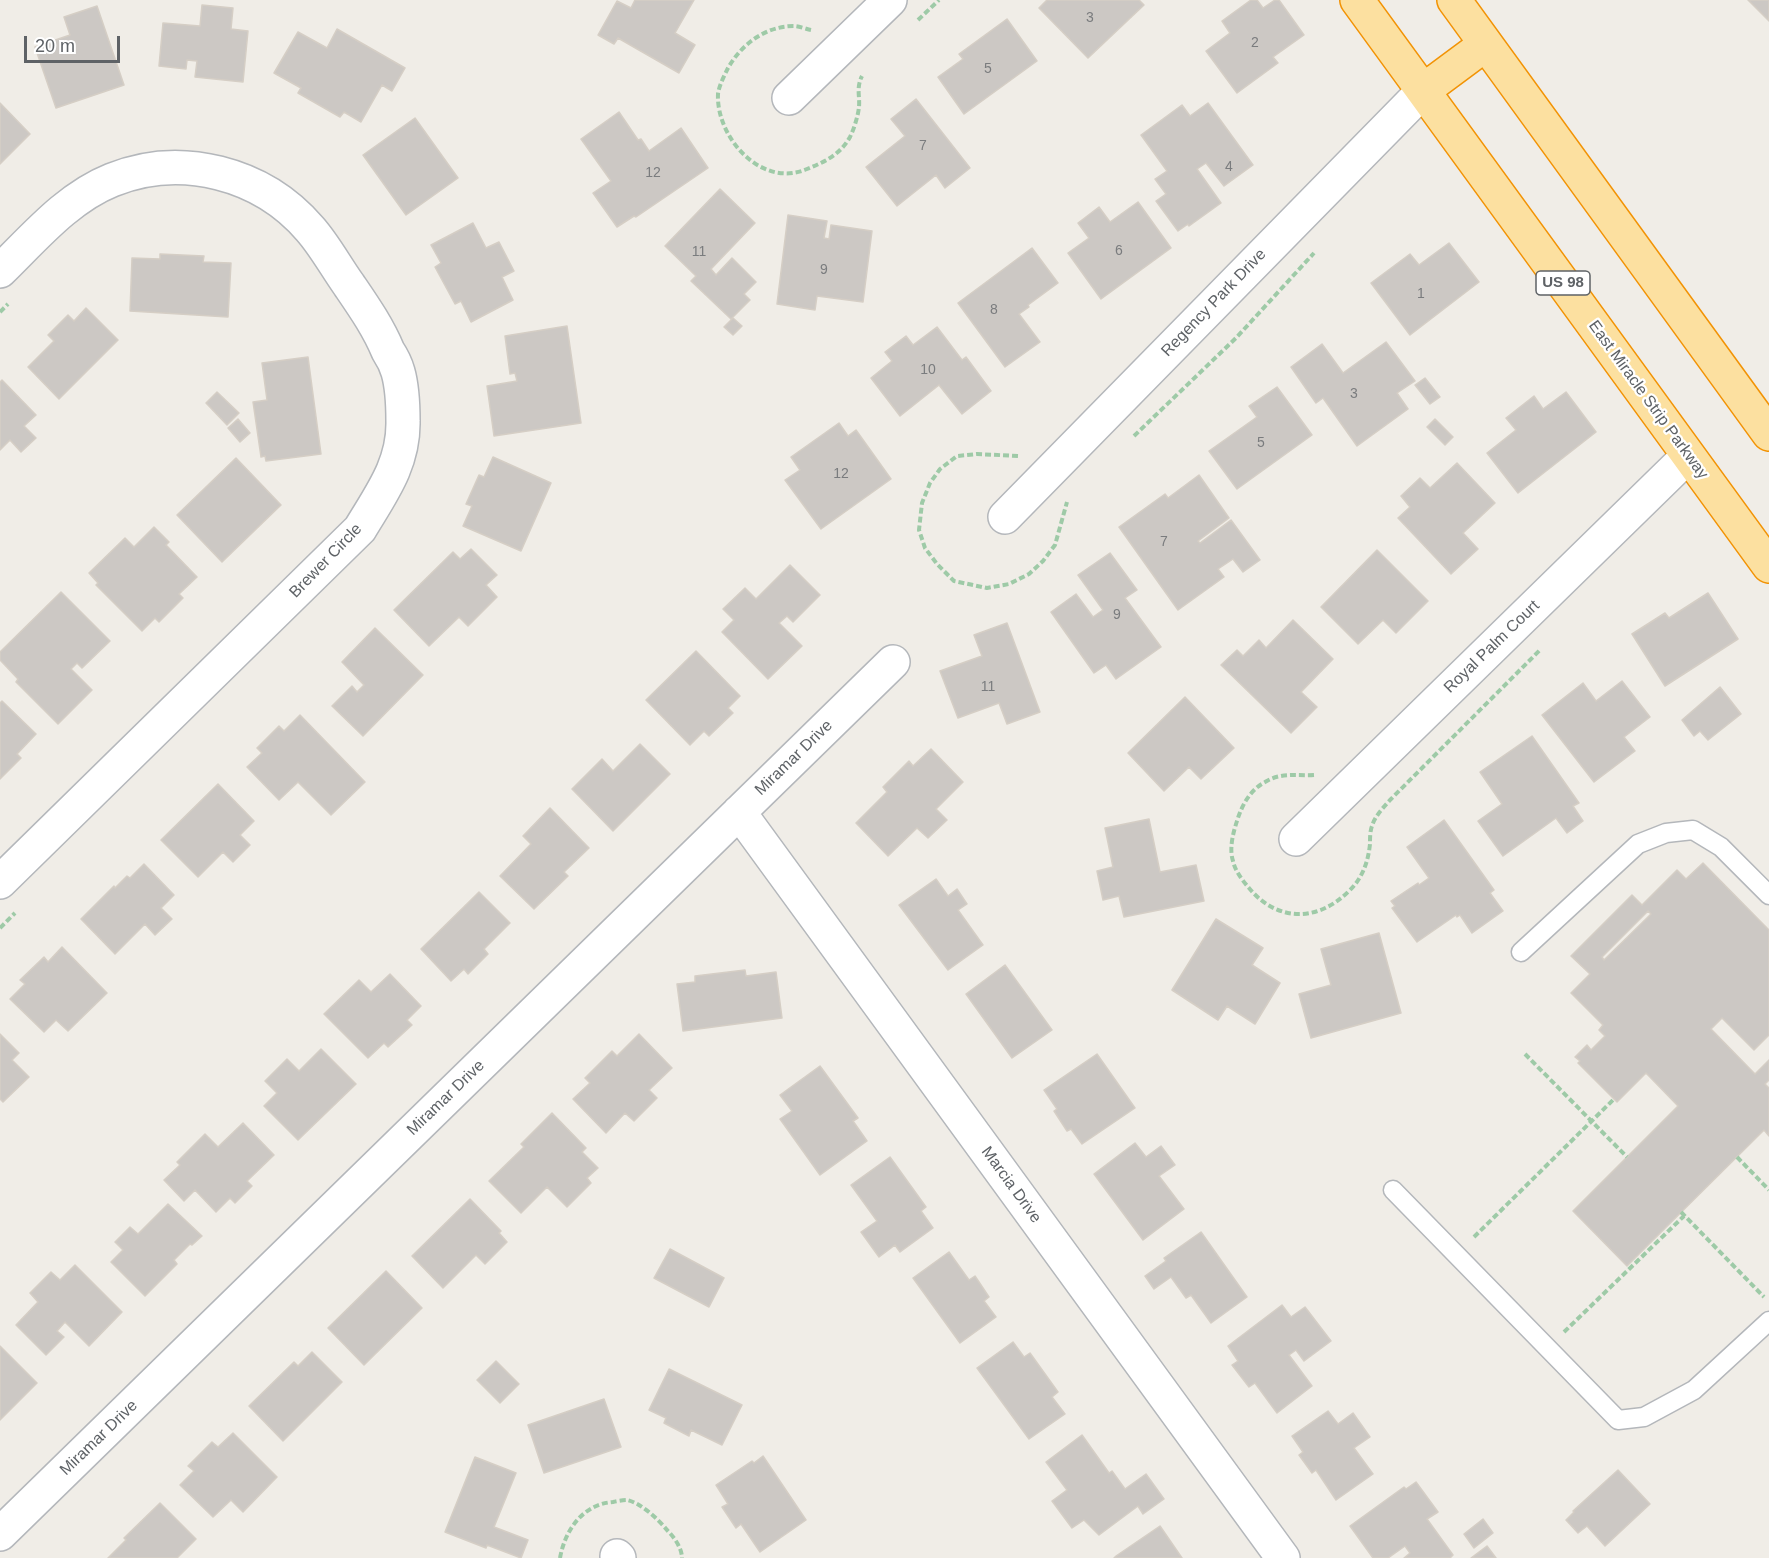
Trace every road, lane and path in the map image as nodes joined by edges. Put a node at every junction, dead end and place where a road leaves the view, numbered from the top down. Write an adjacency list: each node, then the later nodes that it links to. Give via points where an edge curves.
1 (890, 0): 6 (street)
2 (1357, 0): 5 (highway, East Miracle Strip Parkway / US 98)
3 (1454, 0): 4 (highway)
4 (1486, 44): 5 (highway); 9 (highway)
5 (1424, 90): 10 (highway, East Miracle Strip Parkway / US 98); 11 (street, Regency Park Drive)
6 (789, 98)
7 (8, 283): 8 (path); 16 (street, Brewer Circle, via 66,206 111,180 152,169 182,167 232,176 265,190 310,229 376,325 398,371 403,422 393,474 360,529)
8 (0, 312)
9 (1769, 434)
10 (1688, 456): 12 (highway, East Miracle Strip Parkway / US 98); 15 (street, Royal Palm Court)
11 (1005, 517)
12 (1769, 566)
13 (892, 662): 14 (street, Miramar Drive)
14 (739, 812): 32 (street, Miramar Drive); 33 (street, Marcia Drive)
15 (1296, 839)
16 (0, 882)
17 (1769, 895): 20 (lane, via 1721,846 1693,830 1666,833 1638,844)
18 (17, 911): 19 (path)
19 (0, 928)
20 (1521, 952)
21 (1525, 1054): 23 (path)
22 (1614, 1100): 23 (path)
23 (1592, 1121): 25 (path); 28 (path)
24 (1737, 1156): 27 (path)
25 (1627, 1157)
26 (1393, 1190): 28 (lane)
27 (1769, 1190)
28 (1457, 1254): 31 (lane)
29 (1769, 1302): 31 (path, via 1683,1214)
30 (1769, 1321): 31 (lane, via 1694,1390 1644,1417 1618,1420)
31 (1548, 1347)
32 (0, 1534)
33 (1283, 1558)

